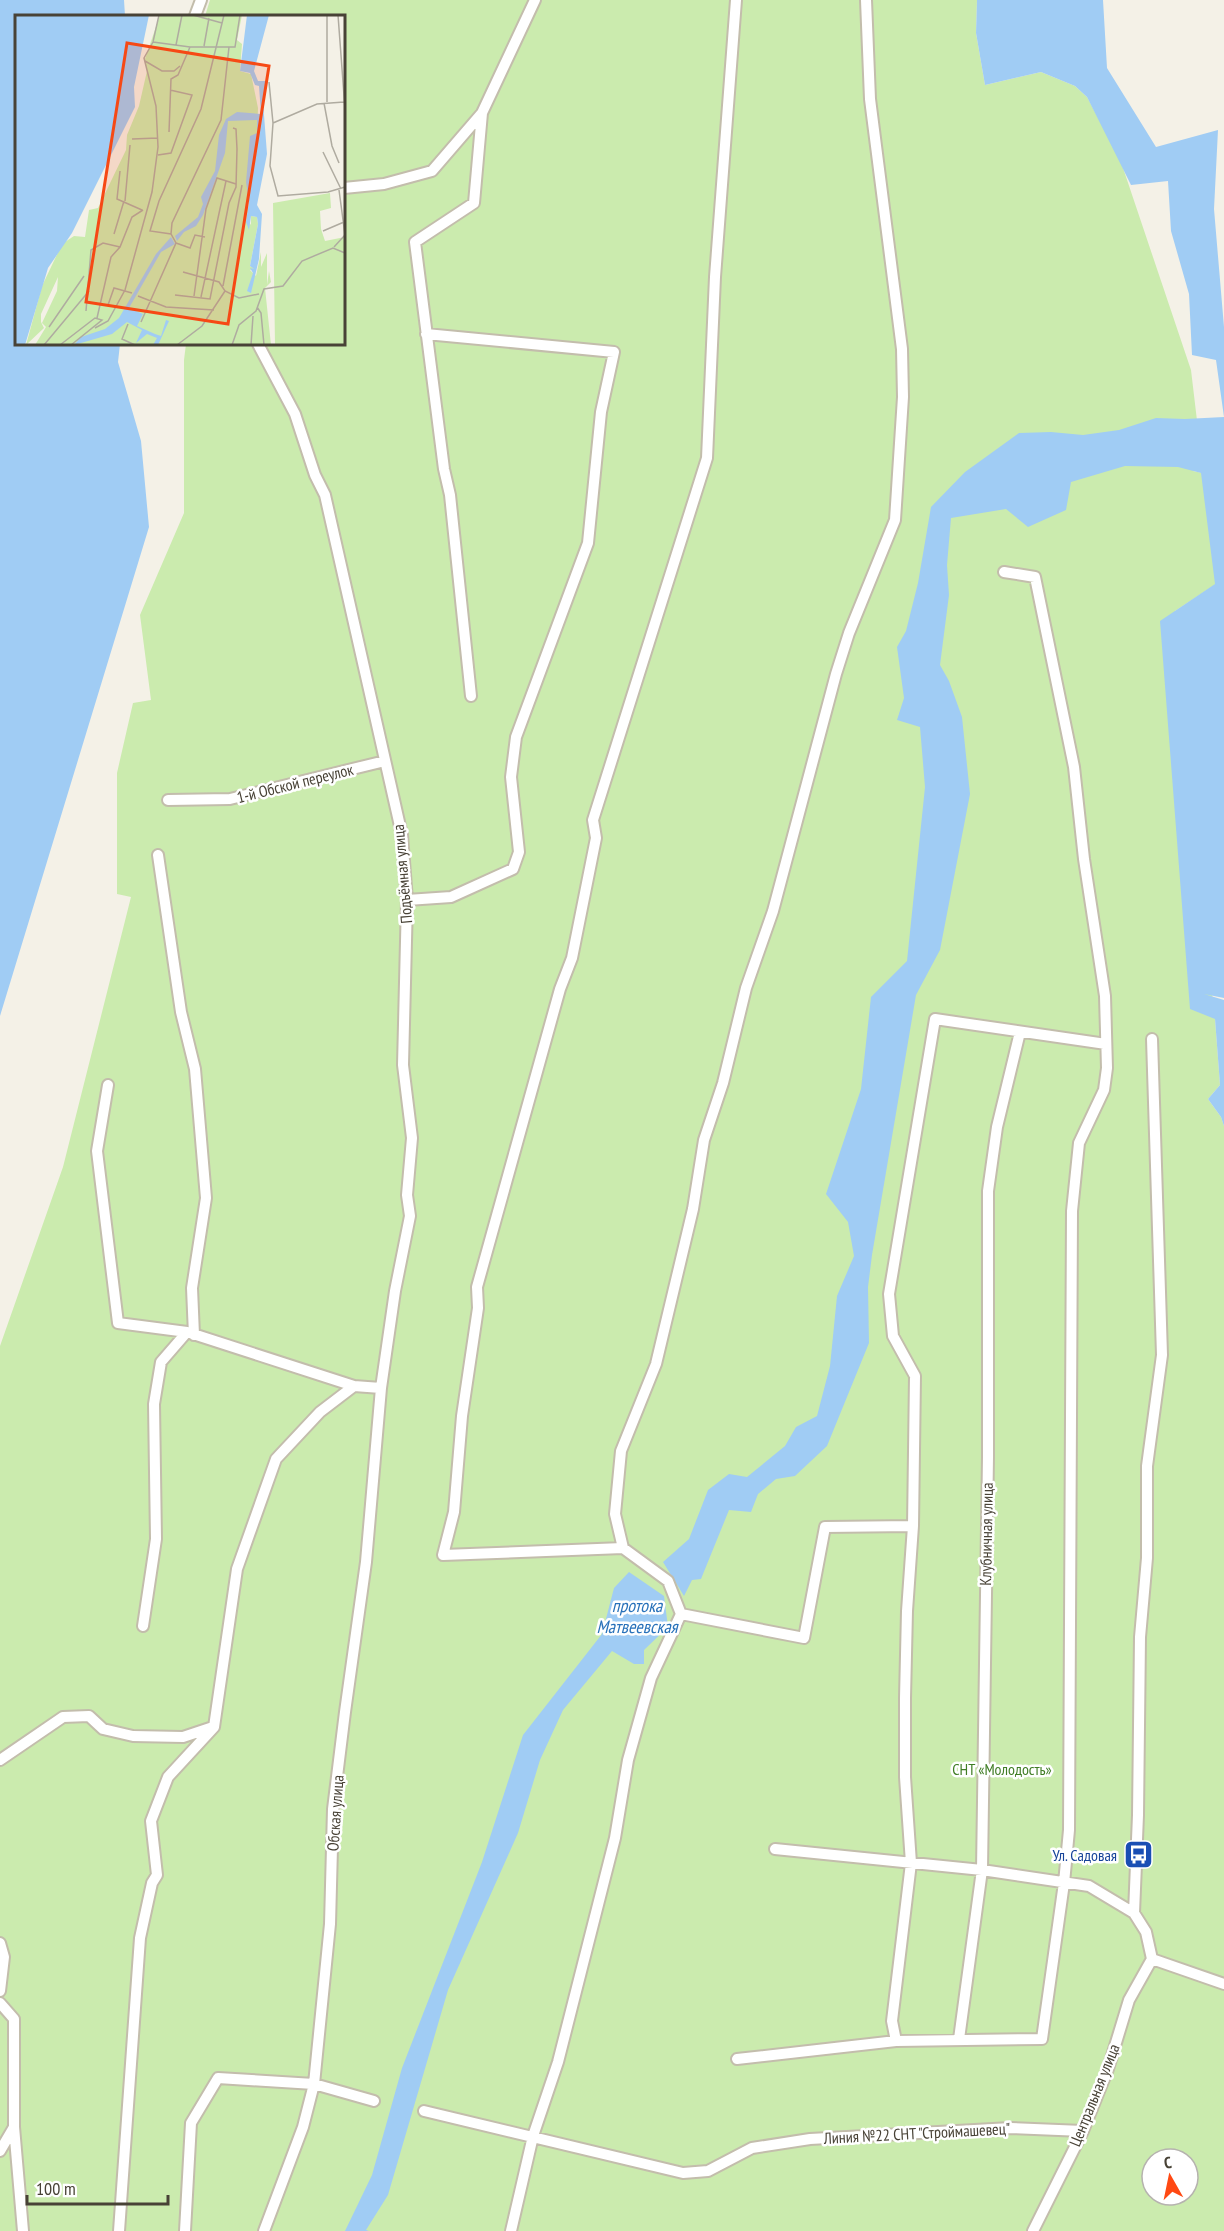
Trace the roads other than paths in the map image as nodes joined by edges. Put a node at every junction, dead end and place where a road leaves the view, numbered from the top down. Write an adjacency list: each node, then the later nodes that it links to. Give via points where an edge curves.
1 (201, 0): 5 (street)
2 (535, 0): 6 (street)
3 (736, 0): 24 (street, via 715,277 707,458 593,820 596,838 572,958 477,1287 478,1308 462,1416 454,1512 443,1555)
4 (866, 0): 24 (street, via 870,99 902,349 895,520 836,674 773,911 746,988 723,1083 704,1140 693,1209 656,1364 621,1451 615,1514)
5 (195, 15)
6 (482, 113): 7 (street, via 432,171 384,184); 8 (street, via 474,203 415,242)
7 (345, 188)
8 (426, 334): 11 (street, via 450,495); 15 (street, via 614,352 601,412 588,543 516,737 511,777 519,852 513,869 451,897)
9 (259, 345): 12 (street, Подъёмная улица, via 295,414 325,495)
10 (1004, 572): 18 (street, via 1035,577 1074,767 1105,996)
11 (471, 696)
12 (385, 761): 13 (street, 1-й Обской переулок, via 230,799); 15 (street, Подъёмная улица, via 402,835)
13 (168, 800)
14 (158, 855): 20 (street, via 181,1012 195,1069 206,1198 192,1288)
15 (407, 900): 22 (street, Подъёмная улица, via 403,1065 412,1138 407,1195 410,1216)
16 (1020, 1032): 18 (street); 23 (street, via 935,1019 888,1294 893,1336 915,1376); 31 (street, Клубничная улица, via 997,1127 988,1191)
17 (1152, 1039): 33 (street, via 1162,1355 1147,1466)
18 (1106, 1044): 32 (street, via 1104,1090 1079,1143 1072,1211 1069,1830)
19 (108, 1085): 20 (street, via 97,1151 118,1323)
20 (190, 1333): 21 (street); 26 (street, via 161,1362 154,1404 156,1539)
21 (354, 1386): 22 (street); 27 (street, via 320,1412 276,1459 237,1569)
22 (381, 1388): 42 (street, Обская улица, via 366,1562 333,1809 330,1923)
23 (913, 1526): 25 (street, via 825,1527 804,1638); 30 (street, via 904,1777)
24 (623, 1548): 25 (street, via 668,1581)
25 (681, 1614): 47 (street, via 651,1678 628,1760 615,1838 558,2062)
26 (143, 1626)
27 (214, 1727): 28 (street, via 183,1737 133,1736 103,1729 89,1716 63,1717); 50 (street, via 168,1777 151,1821 157,1875 140,1938)
28 (0, 1760)
29 (776, 1849): 30 (street)
30 (911, 1863): 31 (street); 40 (street, via 892,2021)
31 (982, 1870): 32 (street); 39 (street, Клубничная улица)
32 (1064, 1883): 33 (street, via 1089,1886); 39 (street, via 1042,2039)
33 (1134, 1913): 35 (street, via 1146,1932)
34 (0, 1943): 37 (street, via 4,1957)
35 (1152, 1959): 36 (street); 46 (street, Центральная улица, via 1129,2000 1108,2069)
36 (1224, 1984)
37 (0, 1991)
38 (0, 2003): 45 (street, via 14,2019)
39 (959, 2039): 40 (street)
40 (897, 2041): 41 (street)
41 (737, 2059)
42 (314, 2084): 43 (street); 51 (street, via 218,2078 191,2123); 52 (street, Обская улица, via 303,2127)
43 (374, 2102)
44 (424, 2111): 47 (street, Линия №22 СНТ "Строймашевец")
45 (14, 2127): 48 (street); 49 (street)
46 (1083, 2131): 47 (street, Линия №22 СНТ "Строймашевец", via 1011,2128 810,2139 752,2148 708,2171 683,2173); 54 (street, Центральная улица)
47 (533, 2136): 53 (street)
48 (0, 2151)
49 (23, 2231)
50 (119, 2231)
51 (185, 2231)
52 (264, 2231)
53 (511, 2231)
54 (1033, 2231)

